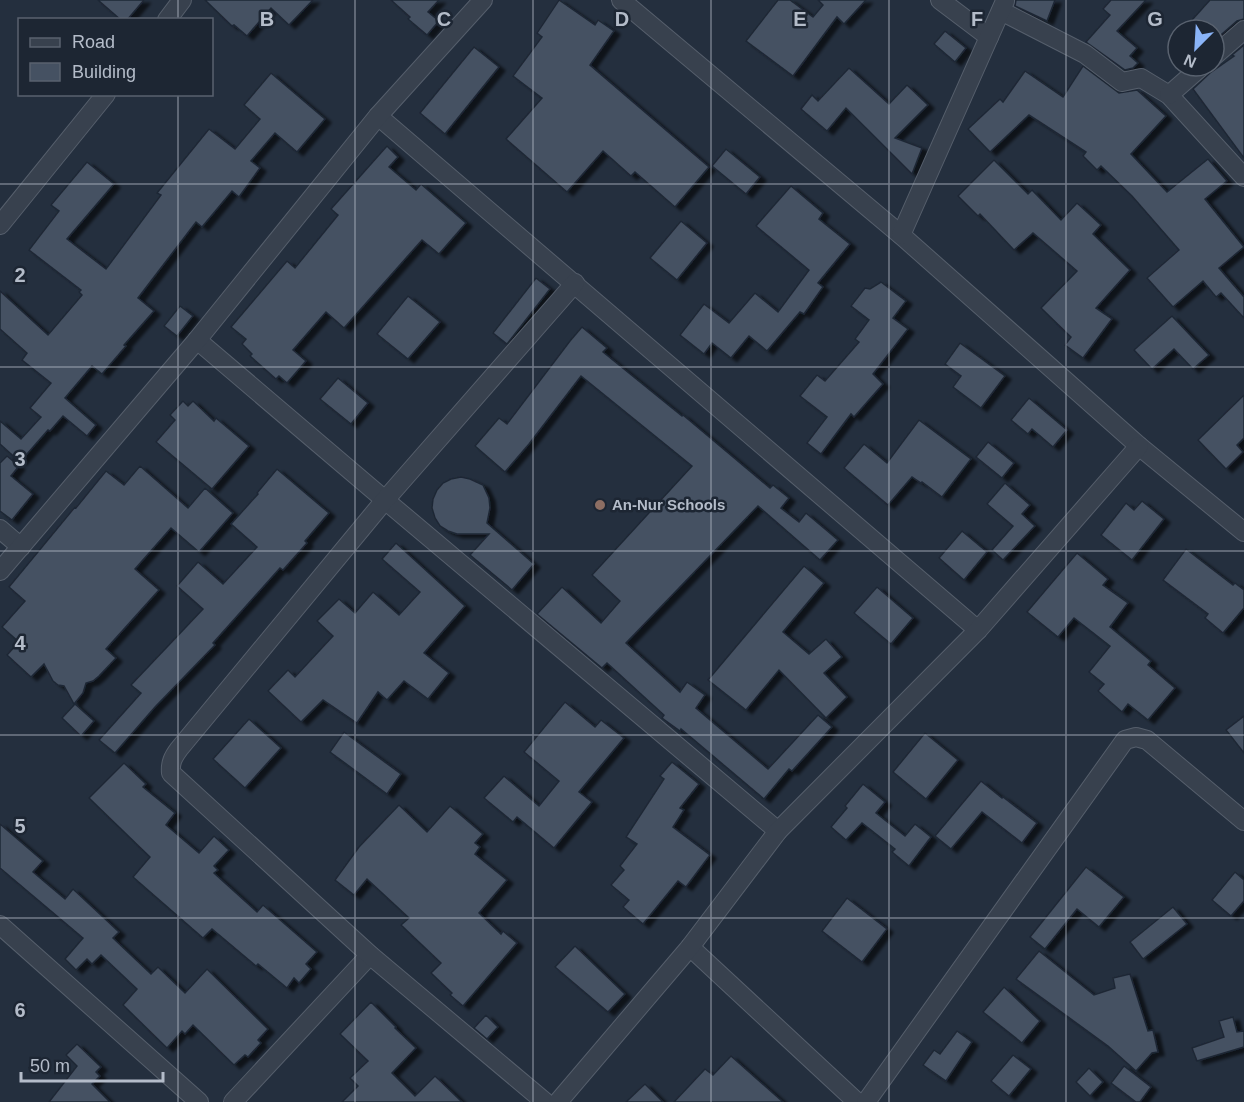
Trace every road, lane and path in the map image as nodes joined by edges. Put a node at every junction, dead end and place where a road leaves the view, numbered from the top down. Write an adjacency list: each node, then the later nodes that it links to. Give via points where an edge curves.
1 (182, 0): 6 (street)
2 (483, 0): 13 (street)
3 (621, 0): 16 (street)
4 (940, 0): 8 (street)
5 (1003, 5): 8 (street); 11 (street, via 1085,54 1122,82 1142,78)
6 (168, 18)
7 (1244, 30): 9 (street)
8 (989, 36): 16 (street)
9 (1226, 46)
10 (1188, 78): 11 (street)
11 (1169, 94): 14 (street)
12 (104, 96): 15 (street)
13 (378, 116): 17 (street); 18 (street)
14 (1244, 177)
15 (0, 225)
16 (901, 235): 19 (street)
17 (575, 283): 20 (street); 25 (street)
18 (197, 340): 20 (street); 23 (street)
19 (1139, 446): 22 (street); 25 (street)
20 (385, 500): 27 (street); 30 (street, via 170,764 171,773)
21 (0, 529): 23 (street)
22 (1244, 532)
23 (21, 546): 24 (street)
24 (0, 571)
25 (978, 630): 27 (street)
26 (1244, 821): 36 (street, via 1147,740 1125,740)
27 (778, 831): 29 (street)
28 (1, 927): 31 (street)
29 (690, 947): 34 (street); 35 (street)
30 (370, 955): 32 (street); 33 (street)
31 (199, 1102)
32 (233, 1102)
33 (545, 1102)
34 (558, 1102)
35 (857, 1102)
36 (866, 1102)

